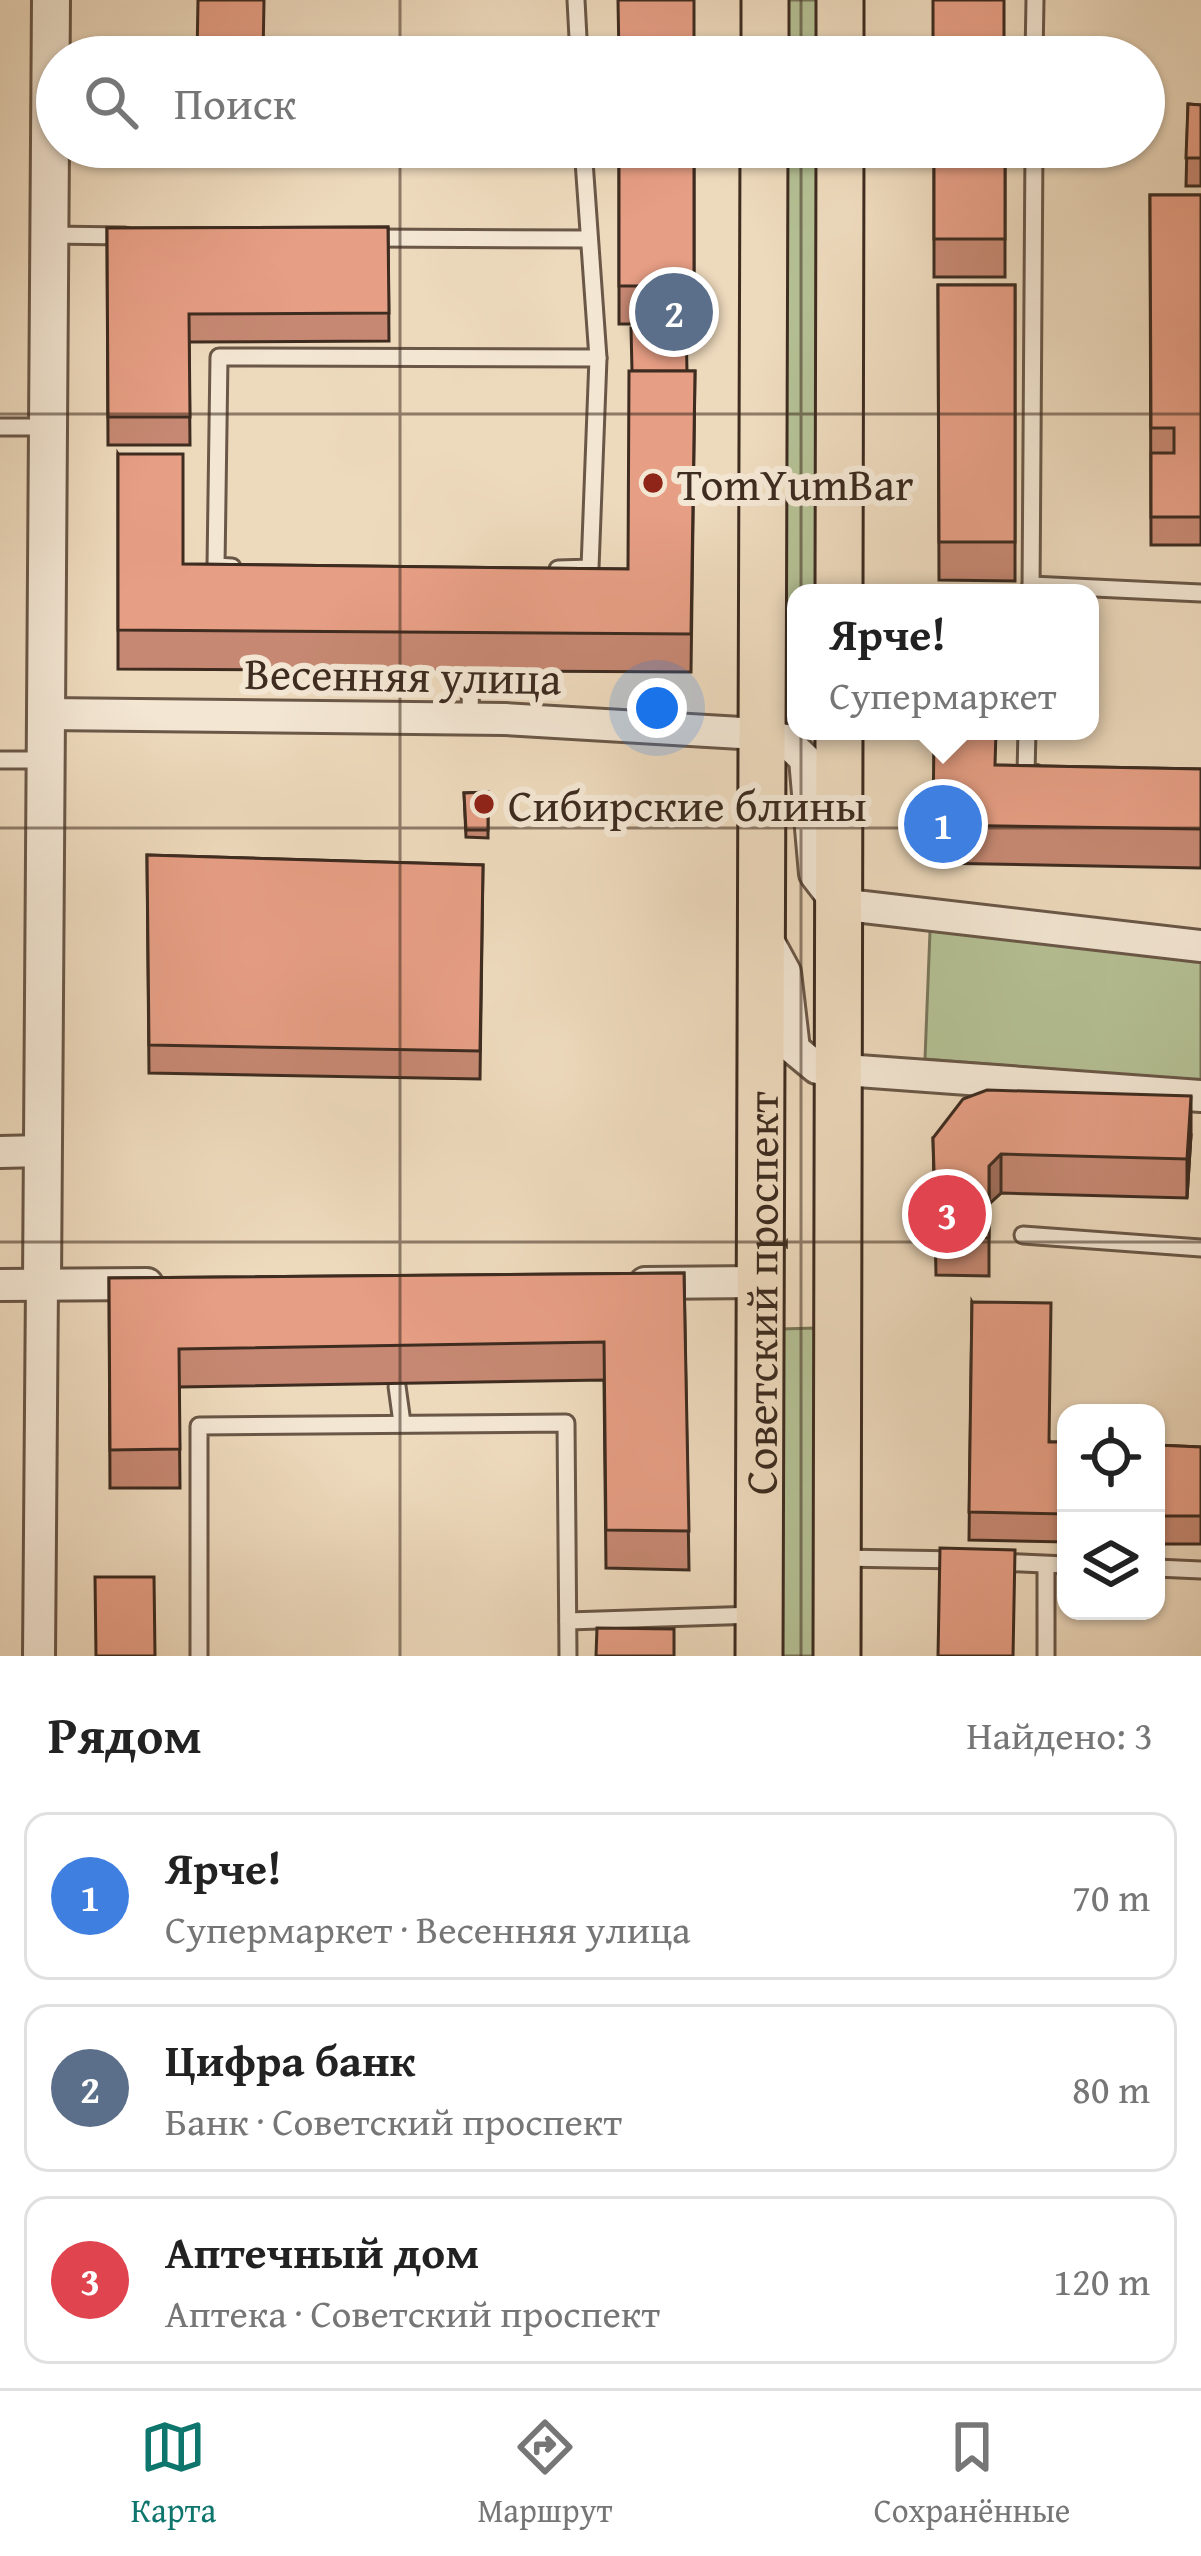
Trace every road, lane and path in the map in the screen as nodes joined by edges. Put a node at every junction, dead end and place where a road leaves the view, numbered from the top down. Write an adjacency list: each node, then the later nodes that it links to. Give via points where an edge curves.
1 (51, 0): 6 (street)
2 (576, 0): 7 (lane)
3 (765, 0): 8 (main road)
4 (840, 0): 9 (main road)
5 (1035, 0): 10 (lane)
6 (51, 36)
7 (578, 36)
8 (765, 36)
9 (840, 36)
10 (1034, 36)
11 (50, 168): 16 (street)
12 (584, 168): 19 (lane)
13 (764, 168): 32 (main road, Советский проспект)
14 (840, 168): 25 (main road)
15 (1034, 168): 26 (lane)
16 (50, 235): 17 (lane); 21 (street)
17 (148, 236)
18 (356, 238): 19 (lane)
19 (587, 239): 20 (lane)
20 (598, 358): 23 (lane, via 219,357 217,566); 24 (lane, via 590,568)
21 (48, 427): 22 (lane); 30 (street)
22 (0, 428)
23 (240, 567)
24 (542, 570)
25 (839, 584)
26 (1031, 584)
27 (1099, 591): 28 (lane)
28 (1201, 593)
29 (471, 636): 31 (lane)
30 (46, 714): 31 (street, Весенняя улица); 36 (street)
31 (470, 720): 32 (street, Весенняя улица)
32 (758, 734): 38 (street, Советский проспект, via 785,740 805,759 815,874); 39 (main road, Советский проспект)
33 (839, 740): 38 (main road, Советский проспект)
34 (1027, 740): 37 (lane, via 1026,773)
35 (0, 760): 36 (lane)
36 (46, 760): 43 (street)
37 (1048, 773)
38 (838, 904): 40 (street); 41 (main road, Советский проспект)
39 (760, 929): 41 (street, Советский проспект, via 785,972 794,1049 802,1061); 48 (main road, Советский проспект)
40 (1201, 946)
41 (838, 1072): 42 (street); 54 (main road, Советский проспект)
42 (1201, 1096)
43 (43, 1151): 44 (street); 50 (street)
44 (0, 1152)
45 (1022, 1235): 46 (lane)
46 (1201, 1247)
47 (603, 1282): 48 (street)
48 (759, 1282): 60 (main road, Советский проспект)
49 (185, 1283): 50 (street)
50 (42, 1284): 51 (street); 61 (street)
51 (0, 1285)
52 (397, 1386): 53 (lane)
53 (402, 1423): 59 (lane, via 566,1424); 62 (lane, via 199,1426)
54 (837, 1558): 55 (lane); 64 (main road, Советский проспект)
55 (1046, 1564): 56 (lane); 65 (lane)
56 (1057, 1565)
57 (1165, 1568): 58 (lane)
58 (1201, 1570)
59 (568, 1622): 60 (lane); 63 (lane)
60 (759, 1635)
61 (38, 1656)
62 (199, 1656)
63 (568, 1656)
64 (837, 1656)
65 (1046, 1656)

